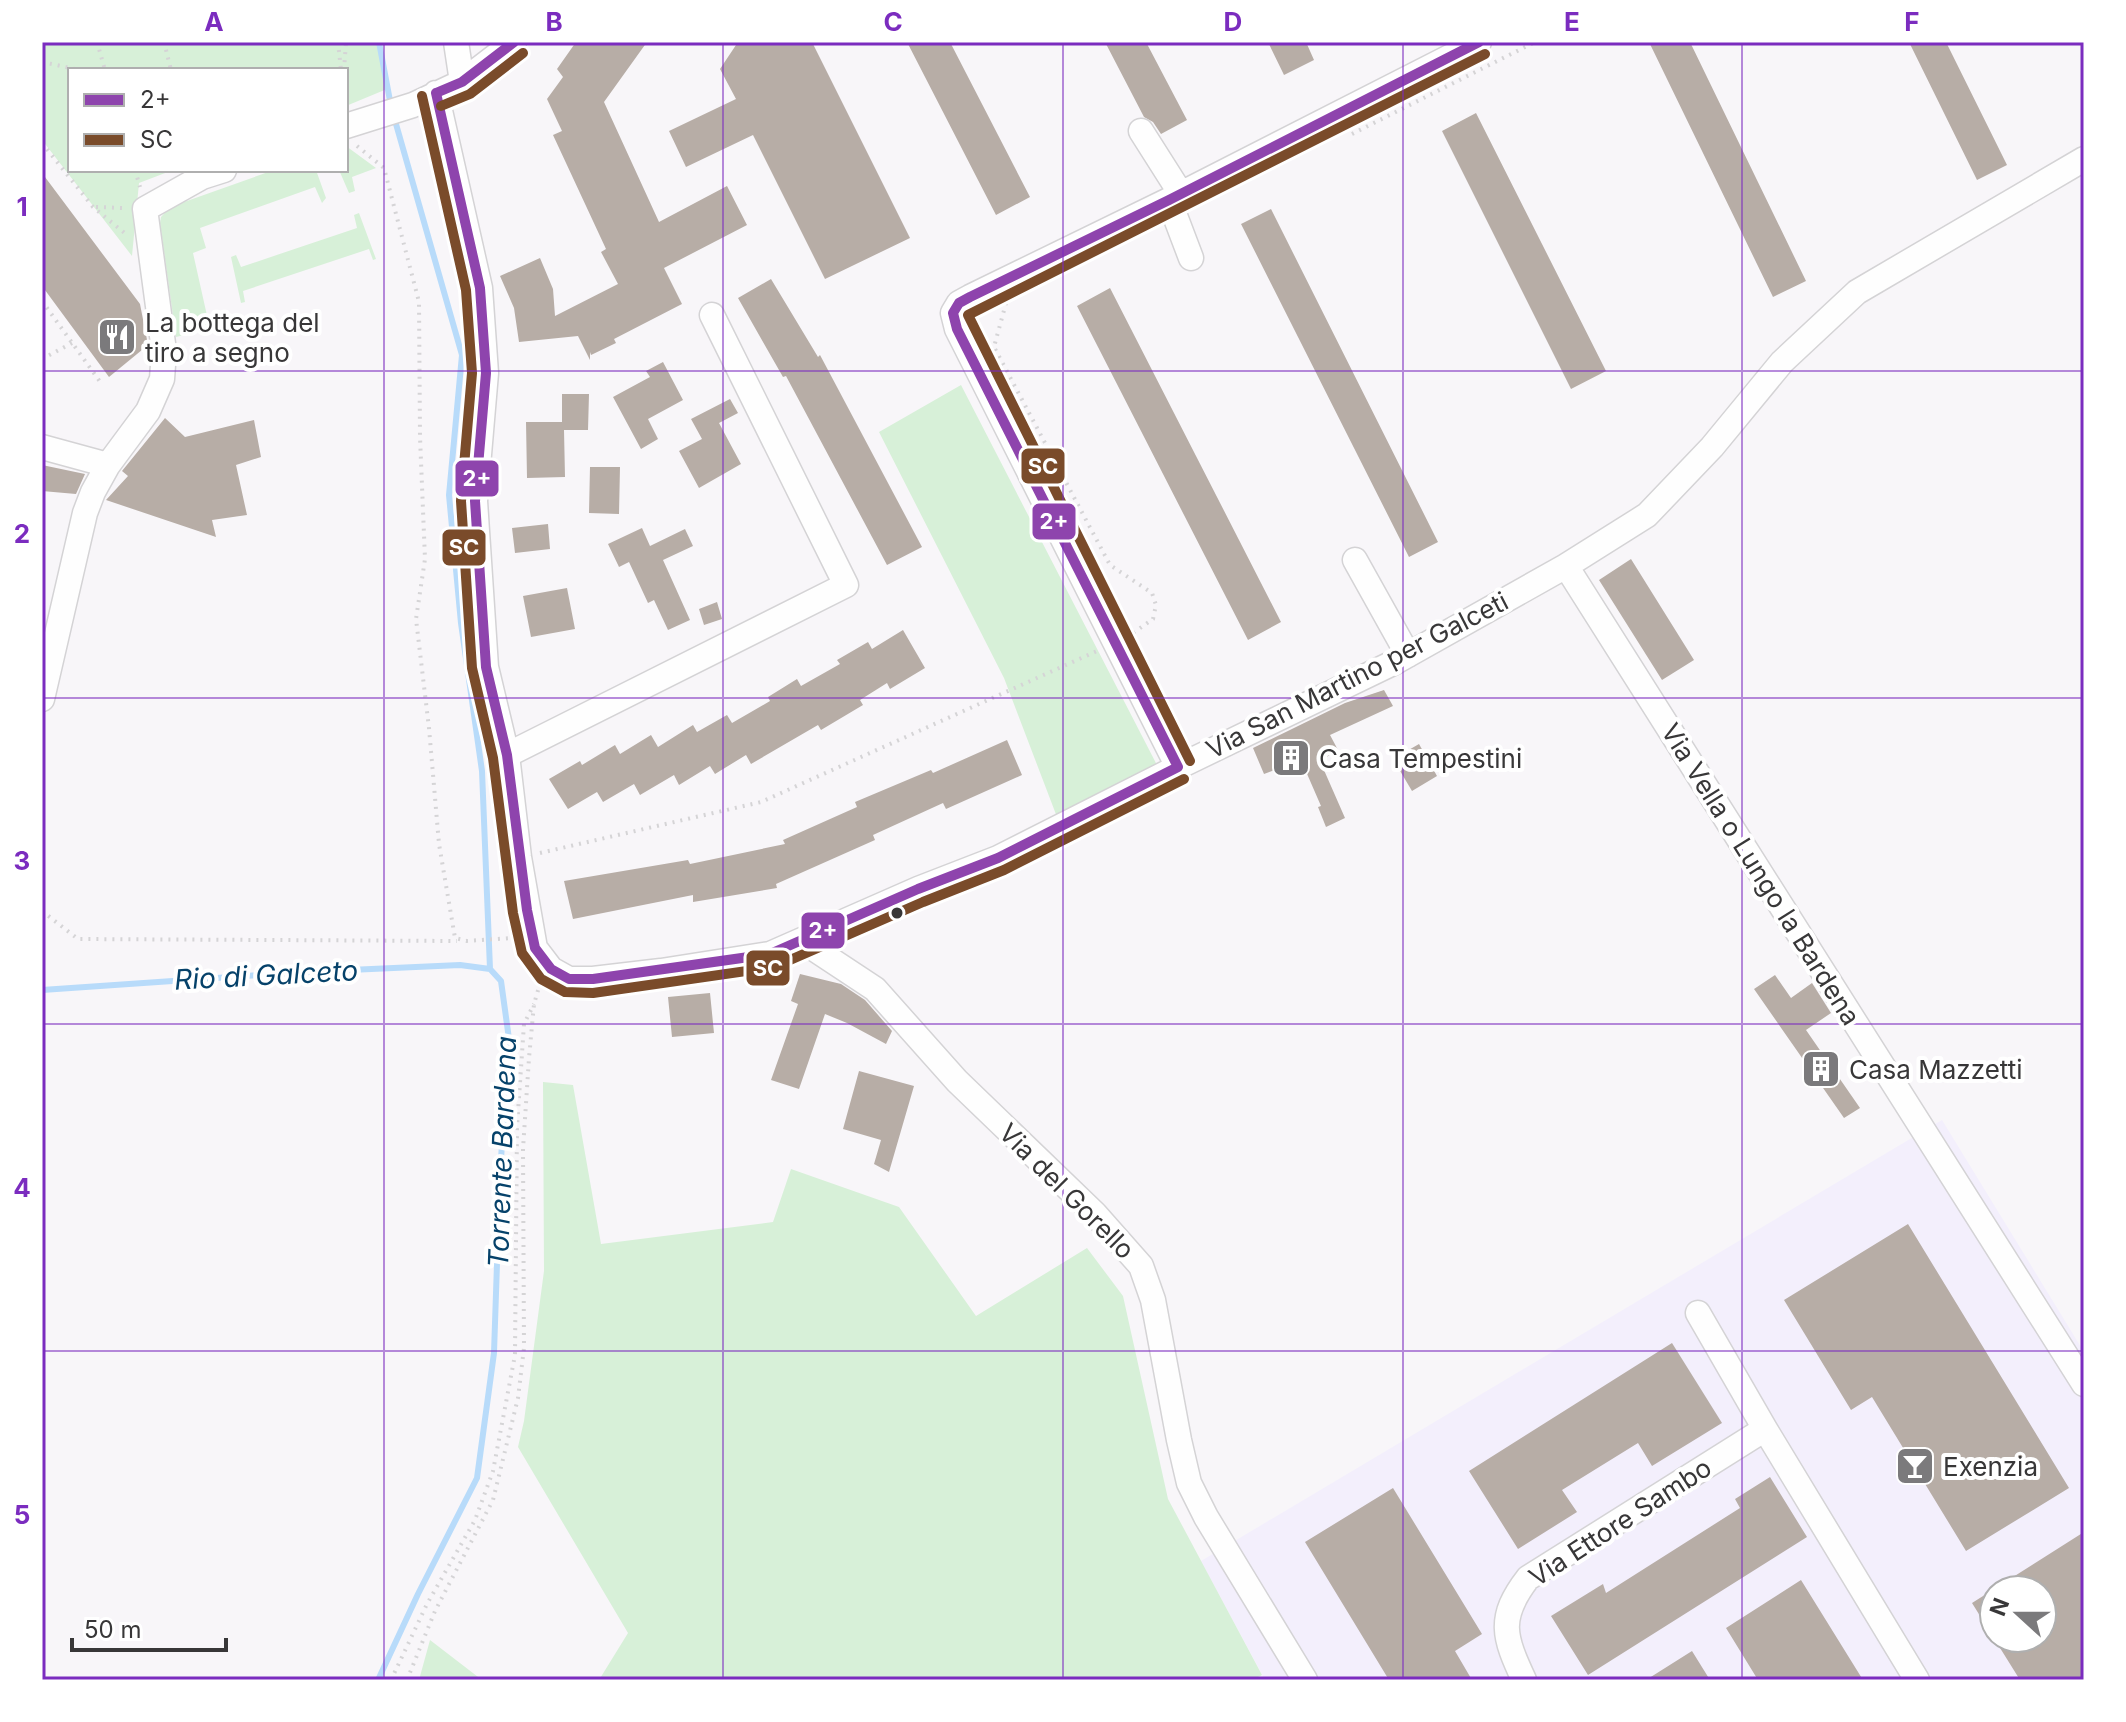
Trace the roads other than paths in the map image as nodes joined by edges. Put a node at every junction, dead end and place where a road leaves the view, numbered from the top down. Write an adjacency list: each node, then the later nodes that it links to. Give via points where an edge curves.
1 (456, 42): 4 (street)
2 (514, 42): 4 (street)
3 (1479, 42): 10 (street)
4 (462, 82): 5 (street)
5 (436, 93): 6 (street); 19 (street, Via San Martino per Galceti, via 480,288 486,373 475,501 486,667)
6 (349, 124)
7 (1141, 131): 10 (street)
8 (2084, 159): 16 (street, Via San Martino per Galceti, via 1857,292 1782,362 1647,515)
9 (218, 172): 14 (street, via 145,209 164,351 162,379 148,411)
10 (1175, 197): 11 (street); 20 (street, via 970,297 959,303 953,317)
11 (1191, 258)
12 (712, 315): 19 (street, via 846,585)
13 (42, 447): 14 (street)
14 (108, 465): 18 (street, via 85,513)
15 (1355, 560): 17 (street)
16 (1566, 566): 17 (street, Via San Martino per Galceti); 23 (street, Via Vella o Lungo la Bardena)
17 (1408, 655): 20 (street, Via San Martino per Galceti)
18 (42, 699)
19 (507, 755): 21 (street, Via San Martino per Galceti, via 535,948 551,969 569,979 634,975 770,954)
20 (1178, 767): 21 (street, Via San Martino per Galceti, via 998,858)
21 (807, 939): 25 (street, Via del Gorello, via 875,989 957,1081 1095,1214 1141,1266 1153,1300 1189,1483)
22 (1698, 1313): 24 (street)
23 (2084, 1384)
24 (1765, 1429): 26 (street, Via Ettore Sambo, via 1528,1578 1506,1619 1506,1637); 27 (street)
25 (1305, 1680)
26 (1524, 1680)
27 (1917, 1680)

